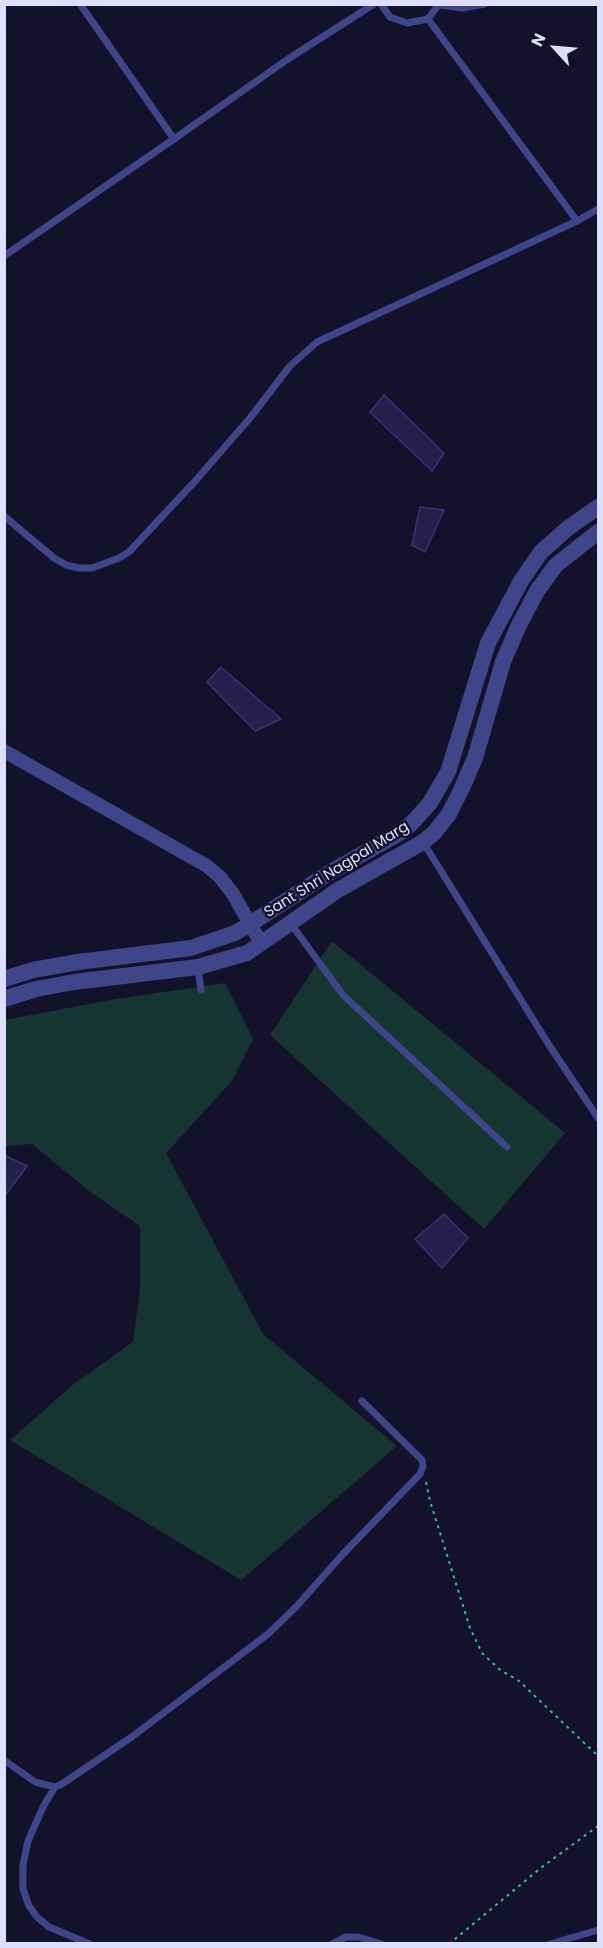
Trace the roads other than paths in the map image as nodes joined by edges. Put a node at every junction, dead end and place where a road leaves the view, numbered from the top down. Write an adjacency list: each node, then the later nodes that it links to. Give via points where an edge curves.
1 (80, 4): 7 (lane)
2 (374, 4): 7 (lane)
3 (381, 4): 6 (lane, via 390,18 407,23)
4 (484, 4): 5 (lane, via 463,8)
5 (439, 5): 6 (lane)
6 (428, 19): 9 (lane)
7 (174, 140): 10 (lane)
8 (598, 209): 9 (lane)
9 (577, 221): 12 (lane, via 317,342 290,366 197,479 119,558 92,568 66,565)
10 (4, 256)
11 (598, 507): 17 (street, Sant Shri Nagpal Marg, via 541,552 506,607 488,643 448,772 422,814 401,832)
12 (4, 516)
13 (598, 532): 15 (street, Sant Shri Nagpal Marg, via 556,565 537,591 503,662 475,758 462,788 449,814)
14 (4, 752): 17 (street, via 207,866 227,886)
15 (423, 842): 16 (street, Sant Shri Nagpal Marg, via 338,890); 23 (lane)
16 (290, 923): 18 (street, Sant Shri Nagpal Marg); 24 (lane, via 343,995)
17 (250, 924): 18 (street); 20 (street, Sant Shri Nagpal Marg, via 191,948 78,962)
18 (261, 944): 19 (street, Sant Shri Nagpal Marg)
19 (198, 967): 21 (lane); 22 (street, Sant Shri Nagpal Marg, via 74,982)
20 (4, 979)
21 (201, 990)
22 (4, 999)
23 (598, 1118)
24 (507, 1147)
25 (362, 1401): 27 (lane, via 422,1460 420,1473 281,1622 133,1736)
26 (4, 1760): 27 (lane, via 35,1782)
27 (55, 1787): 29 (lane, via 28,1841 23,1889 29,1906 49,1927)
28 (598, 1930): 32 (lane)
29 (90, 1944)
30 (332, 1944): 31 (lane, via 358,1936)
31 (382, 1944)
32 (550, 1944)

